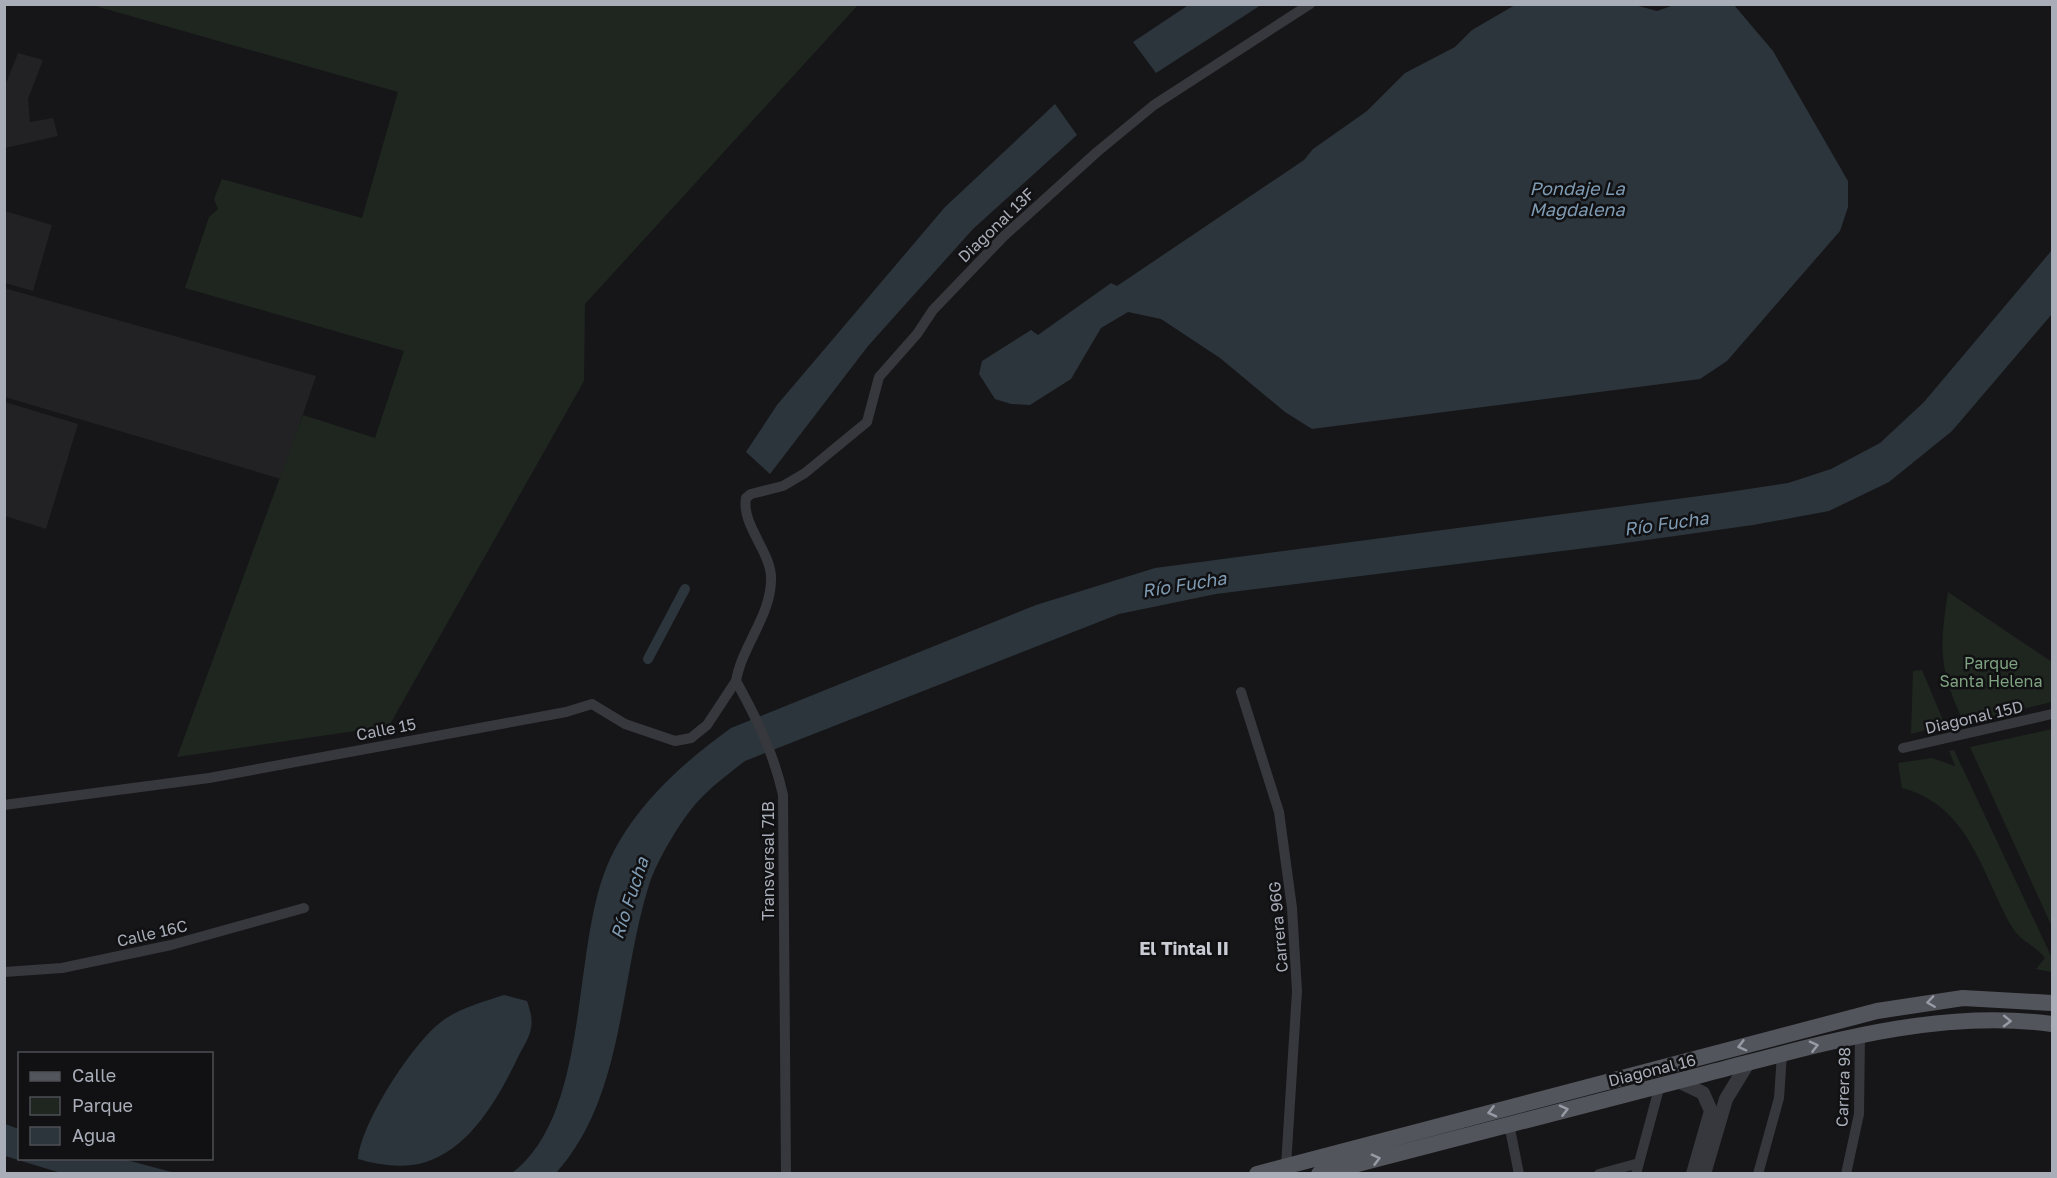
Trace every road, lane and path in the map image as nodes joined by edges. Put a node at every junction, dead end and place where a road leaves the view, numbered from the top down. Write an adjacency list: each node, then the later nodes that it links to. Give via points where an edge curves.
1 (1310, 4): 2 (street, Diagonal 13F, via 1154,105 1097,152 1004,236 933,310 879,377 867,422 805,473 783,486 746,498 772,580 764,614 749,641)
2 (736, 681): 6 (street, Calle 15, via 707,725 691,738 675,741 625,724 592,704 209,778); 20 (street, Transversal 71B, via 778,771 783,795)
3 (1241, 692): 17 (street, Carrera 96G, via 1279,813 1292,908 1298,990)
4 (2052, 714): 5 (street, Diagonal 15D)
5 (1903, 748)
6 (4, 805)
7 (304, 908): 8 (street, Calle 16C, via 171,945 62,968)
8 (4, 972)
9 (2052, 1003): 17 (main road, Diagonal 16, one-way to 17, via 1963,999 1877,1011)
10 (2052, 1024): 11 (main road, Diagonal 16, one-way to 10, via 1959,1022 2010,1020)
11 (1860, 1035): 12 (main road, Diagonal 16, one-way to 11); 26 (street, Carrera 98, via 1859,1114)
12 (1782, 1054): 13 (main road, Diagonal 16); 25 (street, via 1779,1098)
13 (1748, 1063): 14 (main road, Diagonal 16); 24 (street, via 1726,1099)
14 (1678, 1081): 15 (main road, Diagonal 16); 24 (street, via 1703,1093 1711,1111)
15 (1660, 1085): 16 (main road, Diagonal 16, one-way to 15); 18 (street)
16 (1509, 1124): 19 (main road, Diagonal 16, one-way to 16); 22 (street)
17 (1286, 1166): 21 (main road, Diagonal 16)
18 (1637, 1168): 23 (street)
19 (1328, 1172)
20 (786, 1173)
21 (1257, 1173)
22 (1519, 1173)
23 (1599, 1173)
24 (1705, 1173)
25 (1758, 1173)
26 (1846, 1173)

